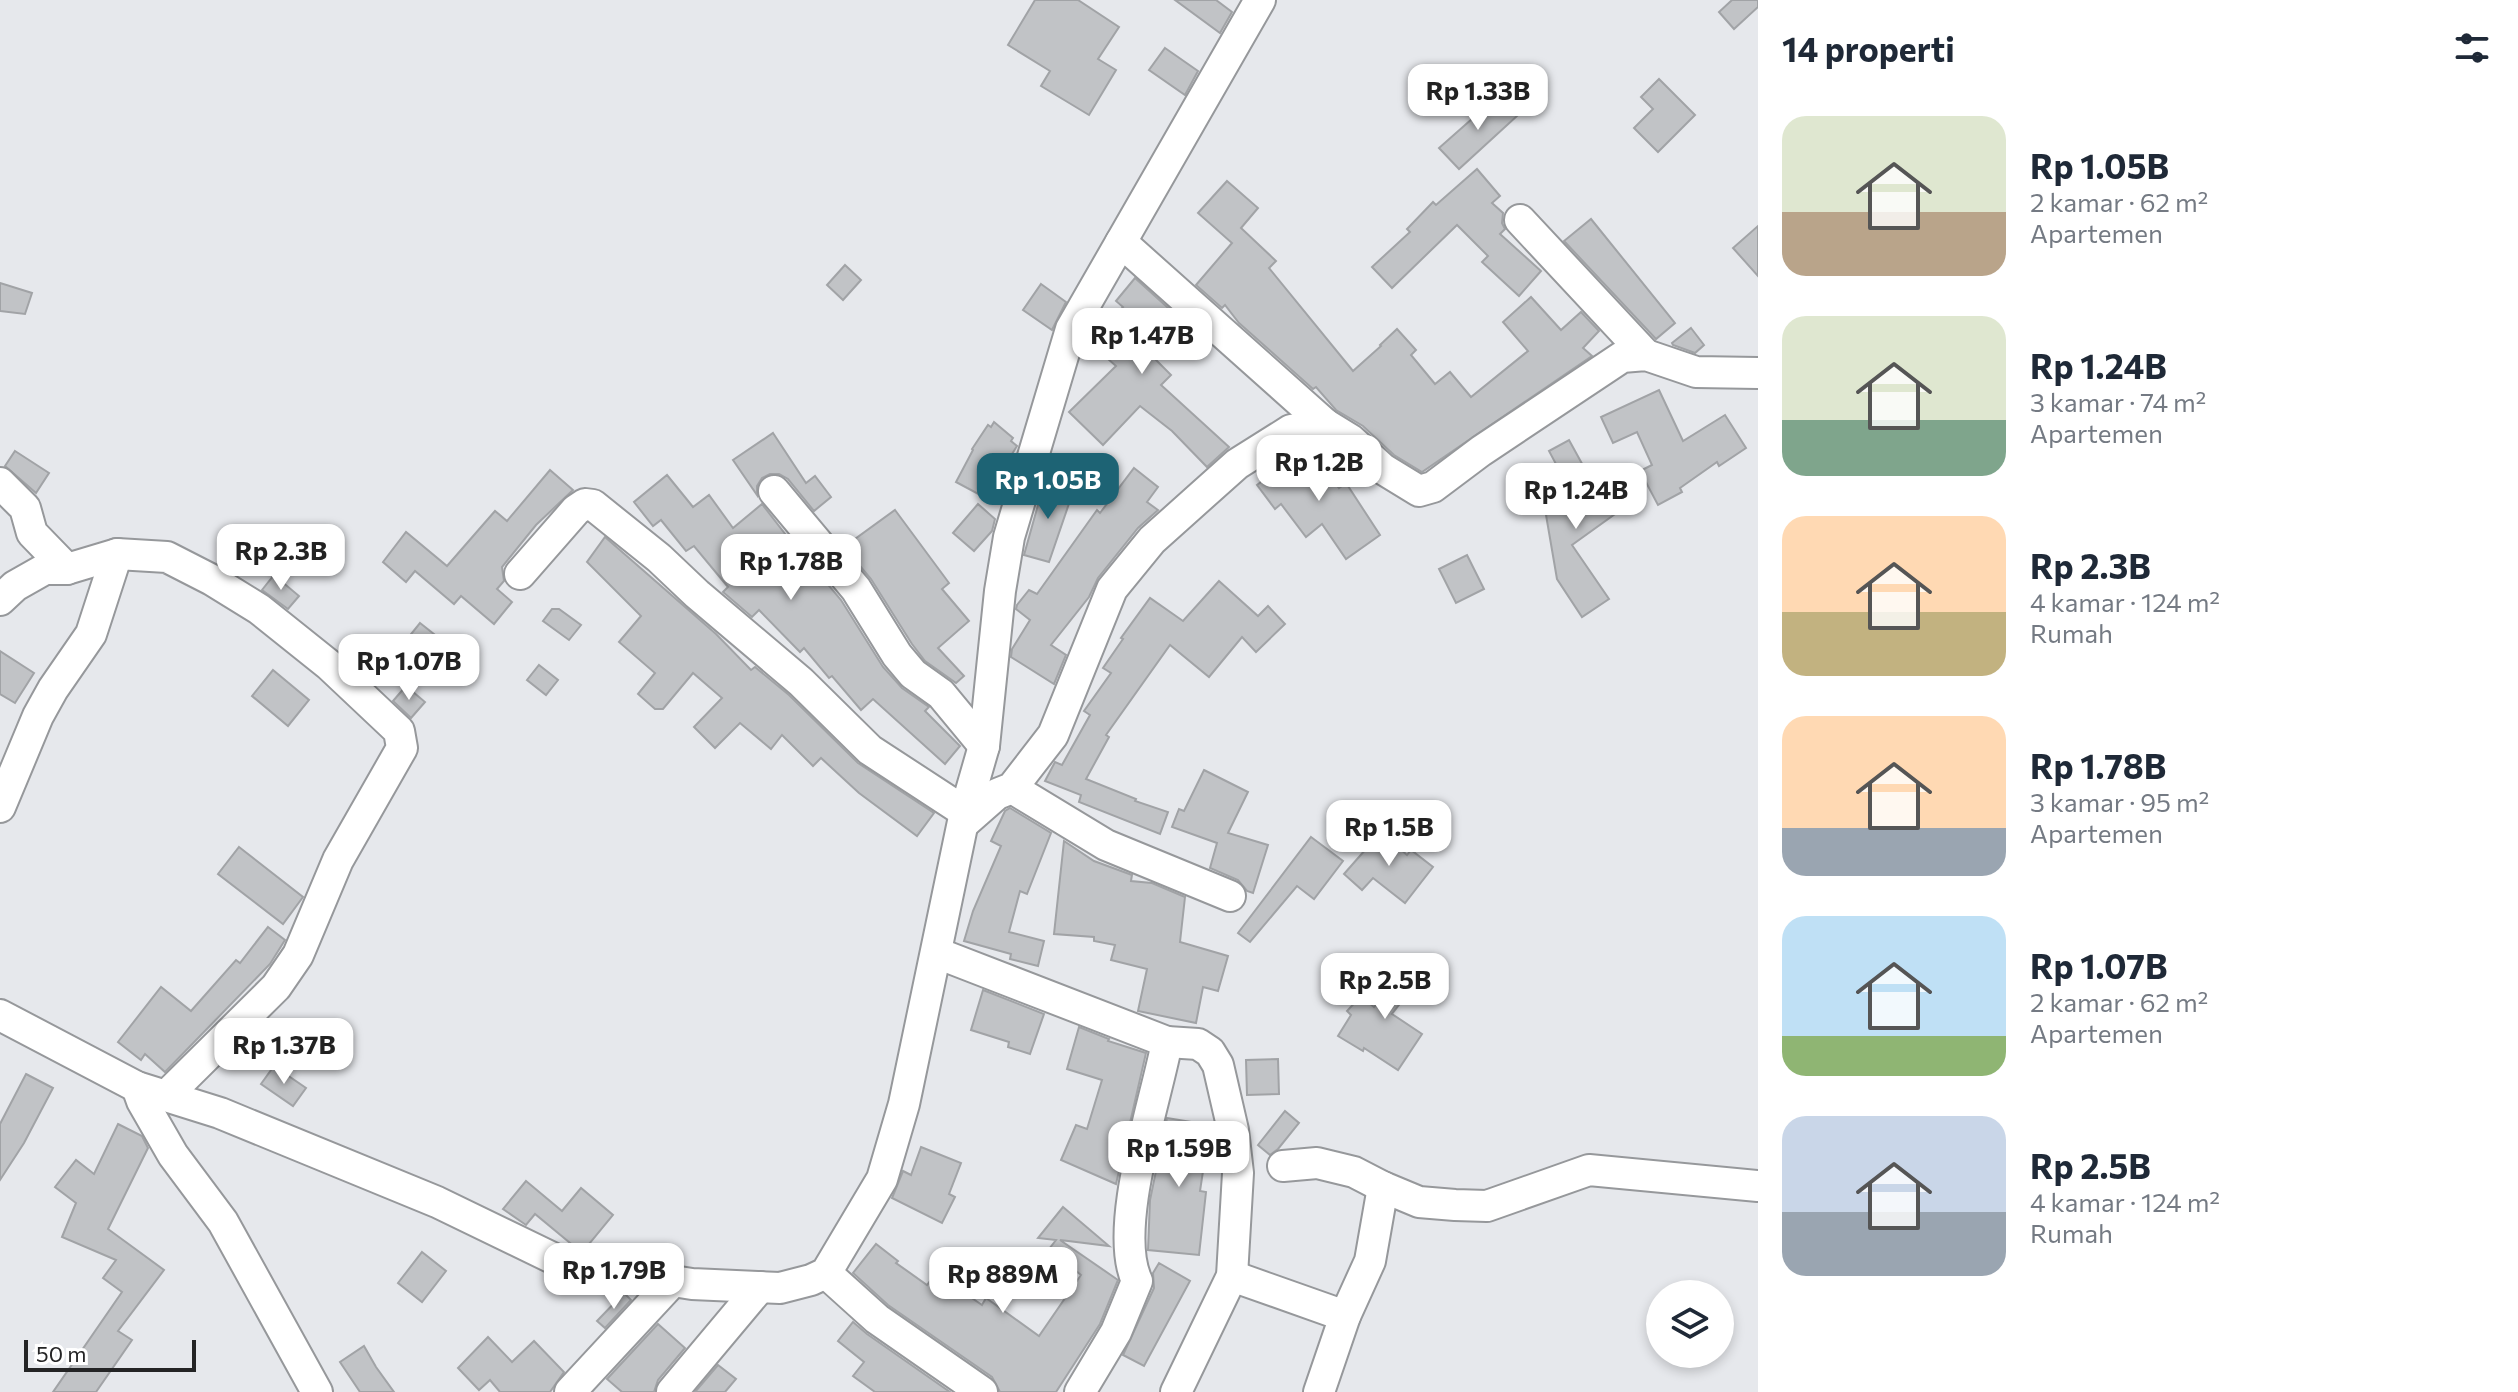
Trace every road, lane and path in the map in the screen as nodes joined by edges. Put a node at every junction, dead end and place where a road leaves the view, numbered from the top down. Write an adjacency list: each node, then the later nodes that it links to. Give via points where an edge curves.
1 (1260, 0): 3 (street)
2 (1520, 220): 4 (street)
3 (1121, 242): 6 (street); 13 (street, via 1071,329 1009,537)
4 (1646, 355): 5 (street, via 1696,372); 6 (street, via 1622,357 1433,487 1419,491)
5 (1758, 373)
6 (1325, 424): 14 (street, via 1291,430 1237,464 1152,540 1112,589 1053,735)
7 (0, 483): 10 (street, via 25,508 32,533)
8 (774, 491): 13 (street, via 856,589 897,655 941,694)
9 (117, 554): 10 (street); 15 (street, via 91,634 38,716); 22 (street, via 167,557 259,609 399,731 402,748 338,860 298,955 276,987)
10 (67, 569): 12 (street, via 45,569)
11 (520, 574): 16 (street, via 576,510 593,505 801,682 870,750)
12 (0, 600)
13 (984, 746): 16 (street)
14 (1012, 788): 16 (street); 17 (street, via 1106,845)
15 (0, 807)
16 (964, 818): 18 (street)
17 (1230, 896)
18 (937, 953): 20 (street); 26 (street, via 882,1179)
19 (0, 1015): 21 (street)
20 (1167, 1042): 27 (street, via 1198,1044 1218,1065 1238,1173); 35 (street, via 1130,1221 1131,1269 1137,1281 1116,1332)
21 (137, 1087): 22 (street); 31 (street, via 173,1155 223,1222)
22 (166, 1096): 28 (street, via 437,1202 565,1264)
23 (1283, 1166): 25 (street, via 1317,1163 1354,1172)
24 (1758, 1186): 25 (street, via 1589,1170 1487,1206 1419,1202)
25 (1383, 1187): 30 (street, via 1370,1261)
26 (826, 1273): 29 (street, via 780,1288); 34 (street, via 877,1319)
27 (1232, 1276): 30 (street); 36 (street)
28 (673, 1281): 29 (street); 32 (street)
29 (760, 1287): 33 (street)
30 (1345, 1316): 37 (street)
31 (317, 1392)
32 (570, 1392)
33 (672, 1392)
34 (982, 1392)
35 (1080, 1392)
36 (1176, 1392)
37 (1319, 1392)

